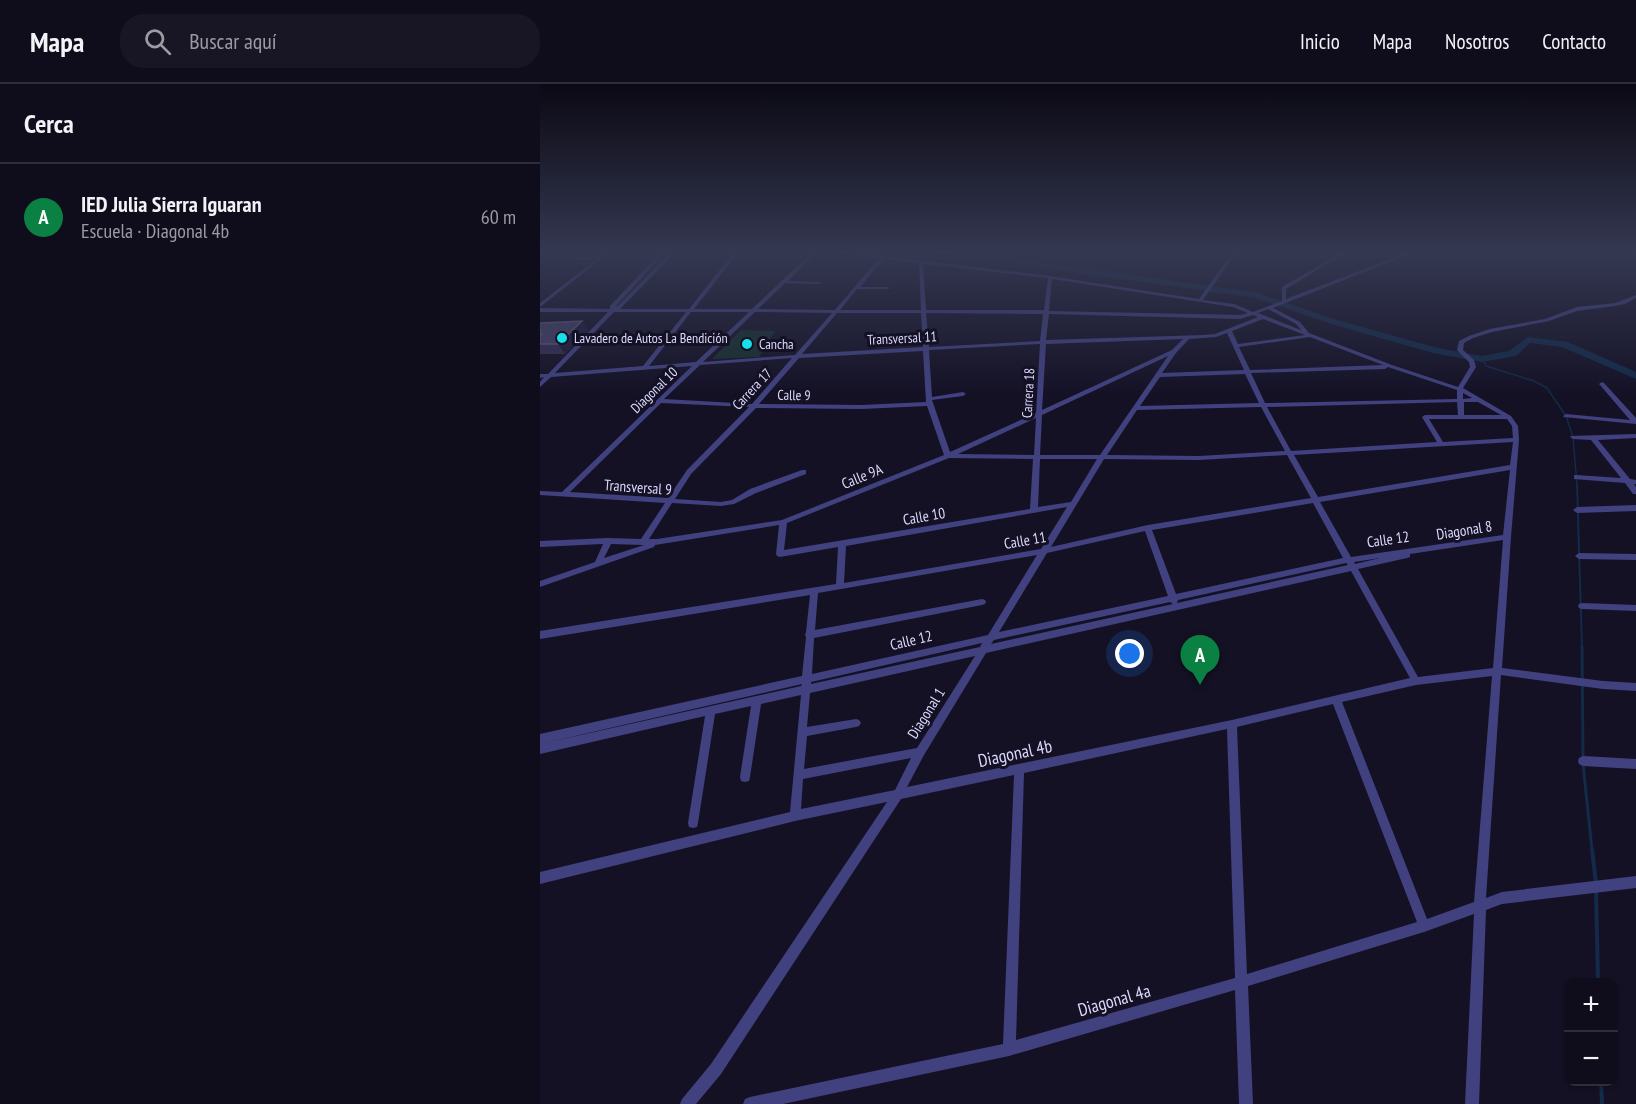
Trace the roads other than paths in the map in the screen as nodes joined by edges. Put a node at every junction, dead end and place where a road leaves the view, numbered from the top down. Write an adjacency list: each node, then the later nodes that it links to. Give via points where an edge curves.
1 (618, 301): 13 (street)
2 (627, 301): 13 (street)
3 (698, 301): 14 (street)
4 (764, 301): 15 (street, Diagonal 10)
5 (846, 301): 16 (street, Carrera 17)
6 (923, 301): 17 (street)
7 (1047, 301): 18 (street, Carrera 18)
8 (1200, 301): 19 (street, via 1234,306)
9 (1283, 301): 11 (street)
10 (1627, 301): 38 (street, via 1575,309 1549,320 1469,337 1459,345 1473,367)
11 (1268, 307): 19 (street); 22 (street, via 1298,323)
12 (540, 310): 13 (street)
13 (613, 310): 14 (street); 33 (street)
14 (690, 311): 15 (street); 31 (street)
15 (752, 312): 16 (street); 29 (street, Diagonal 10)
16 (837, 312): 17 (street); 28 (street, Carrera 17)
17 (924, 312): 18 (street); 26 (street)
18 (1046, 312): 19 (street); 24 (street, Carrera 18)
19 (1254, 314): 20 (street)
20 (1263, 317): 21 (street, Transversal 11); 22 (street)
21 (1229, 330): 23 (street, Transversal 11); 25 (street)
22 (1309, 336): 25 (street); 30 (street)
23 (1188, 337): 24 (street, Transversal 11); 27 (street, Diagonal 1)
24 (1043, 342): 26 (street, Transversal 11); 47 (street, Carrera 18)
25 (1235, 346): 32 (street)
26 (927, 349): 28 (street, Transversal 11); 43 (street)
27 (1174, 352): 34 (street, Diagonal 1); 47 (street, Calle 9A)
28 (799, 356): 29 (street, Transversal 11); 45 (street, Carrera 17)
29 (699, 363): 31 (street, Transversal 11); 40 (street, Diagonal 10)
30 (1390, 366): 32 (street); 38 (street)
31 (645, 367): 33 (street, Transversal 11)
32 (1247, 373): 34 (street); 44 (street)
33 (550, 375): 35 (street, Transversal 11); 37 (street)
34 (1158, 375): 46 (street, Diagonal 1)
35 (540, 376)
36 (1602, 384): 51 (street)
37 (540, 385)
38 (1460, 389): 41 (street); 42 (street)
39 (963, 394): 43 (street)
40 (659, 400): 45 (street, Calle 9); 67 (street, Diagonal 10)
41 (1482, 400): 42 (street); 48 (street)
42 (1459, 401): 44 (street); 50 (street)
43 (929, 402): 45 (street, Calle 9, via 870,408); 58 (street)
44 (1262, 404): 46 (street); 57 (street)
45 (753, 406): 69 (street, Carrera 17, via 689,472)
46 (1136, 408): 60 (street, Diagonal 1)
47 (1040, 414): 58 (street, Calle 9A); 59 (street, Carrera 18)
48 (1509, 417): 50 (street); 55 (street, via 1515,426)
49 (1566, 417): 51 (street)
50 (1461, 418): 56 (street, via 1425,417)
51 (1636, 422)
52 (1636, 436): 54 (street)
53 (1573, 437): 54 (street)
54 (1593, 438): 64 (street)
55 (1516, 440): 56 (street); 61 (street)
56 (1441, 444): 57 (street)
57 (1289, 453): 60 (street, via 1199,458); 68 (street)
58 (948, 456): 59 (street); 74 (street, Calle 9A)
59 (1037, 457): 60 (street); 73 (street, Carrera 18)
60 (1102, 457): 70 (street, Diagonal 1)
61 (1514, 467): 68 (street, Calle 11); 76 (street)
62 (804, 472): 69 (street, Transversal 9, via 734,502)
63 (1576, 477): 64 (street)
64 (1632, 482): 65 (street)
65 (1636, 492)
66 (540, 494): 67 (street, Transversal 9)
67 (563, 495): 69 (street, Transversal 9)
68 (1314, 500): 75 (street, Calle 11); 87 (street)
69 (668, 502): 78 (street, Carrera 17)
70 (1073, 504): 73 (street, Calle 10); 83 (street, Diagonal 1)
71 (1636, 508): 72 (street)
72 (1577, 510)
73 (1034, 511): 80 (street, Calle 10)
74 (783, 522): 79 (street, Calle 9A); 80 (street, Calle 10, via 780,554)
75 (1148, 528): 83 (street, Calle 11); 92 (street)
76 (1507, 537): 82 (street, Diagonal 8); 99 (street)
77 (608, 542): 78 (street, Calle 9A); 81 (street, Calle 9A); 86 (street)
78 (643, 542): 79 (street, Calle 9A)
79 (657, 543): 86 (street)
80 (842, 543): 89 (street)
81 (540, 544)
82 (1425, 549): 87 (street, Calle 12)
83 (1045, 551): 89 (street, Calle 11); 97 (street, Diagonal 1)
84 (1579, 556): 85 (street)
85 (1636, 557)
86 (598, 564): 88 (street)
87 (1349, 564): 92 (street, Calle 12); 100 (street)
88 (540, 584)
89 (840, 586): 90 (street, Calle 11)
90 (814, 591): 95 (street, Calle 11); 96 (street)
91 (982, 602): 96 (street)
92 (1174, 602): 97 (street, Calle 12); 98 (street, Calle 12)
93 (1582, 606): 94 (street)
94 (1636, 608)
95 (540, 634)
96 (809, 635): 101 (street)
97 (993, 637): 98 (street, Diagonal 1); 101 (street, Calle 12)
98 (983, 650): 101 (street, Calle 12); 113 (street, Diagonal 1)
99 (1498, 670): 100 (street, Diagonal 4b); 102 (street, Diagonal 4b); 124 (street)
100 (1416, 681): 103 (street, Diagonal 4b)
101 (806, 684): 104 (street, Calle 12); 105 (street, Calle 12); 110 (street)
102 (1636, 687)
103 (1336, 699): 109 (street, Diagonal 4b); 125 (street)
104 (757, 700): 106 (street, Calle 12); 118 (street)
105 (675, 708): 107 (street); 111 (street, Calle 12)
106 (711, 711): 107 (street, Calle 12); 121 (street)
107 (673, 719): 112 (street, Calle 12)
108 (856, 723): 110 (street)
109 (1232, 724): 116 (street, Diagonal 4b); 126 (street)
110 (802, 732): 117 (street)
111 (540, 739)
112 (540, 749)
113 (920, 752): 117 (street); 119 (street, Diagonal 1)
114 (1583, 761): 115 (street)
115 (1636, 764)
116 (1018, 769): 119 (street, Diagonal 4b); 127 (street)
117 (798, 775): 120 (street)
118 (745, 777)
119 (898, 794): 120 (street, Diagonal 4b); 128 (street, Diagonal 1, via 716,1069)
120 (795, 816): 122 (street, Diagonal 4b)
121 (693, 823)
122 (540, 878)
123 (1636, 882): 124 (street)
124 (1480, 904): 125 (street, Diagonal 4a); 131 (street)
125 (1424, 926): 126 (street, Diagonal 4a)
126 (1242, 982): 127 (street, Diagonal 4a); 130 (street)
127 (1009, 1048): 129 (street, Diagonal 4a)
128 (687, 1104)
129 (750, 1104)
130 (1246, 1104)
131 (1472, 1104)

